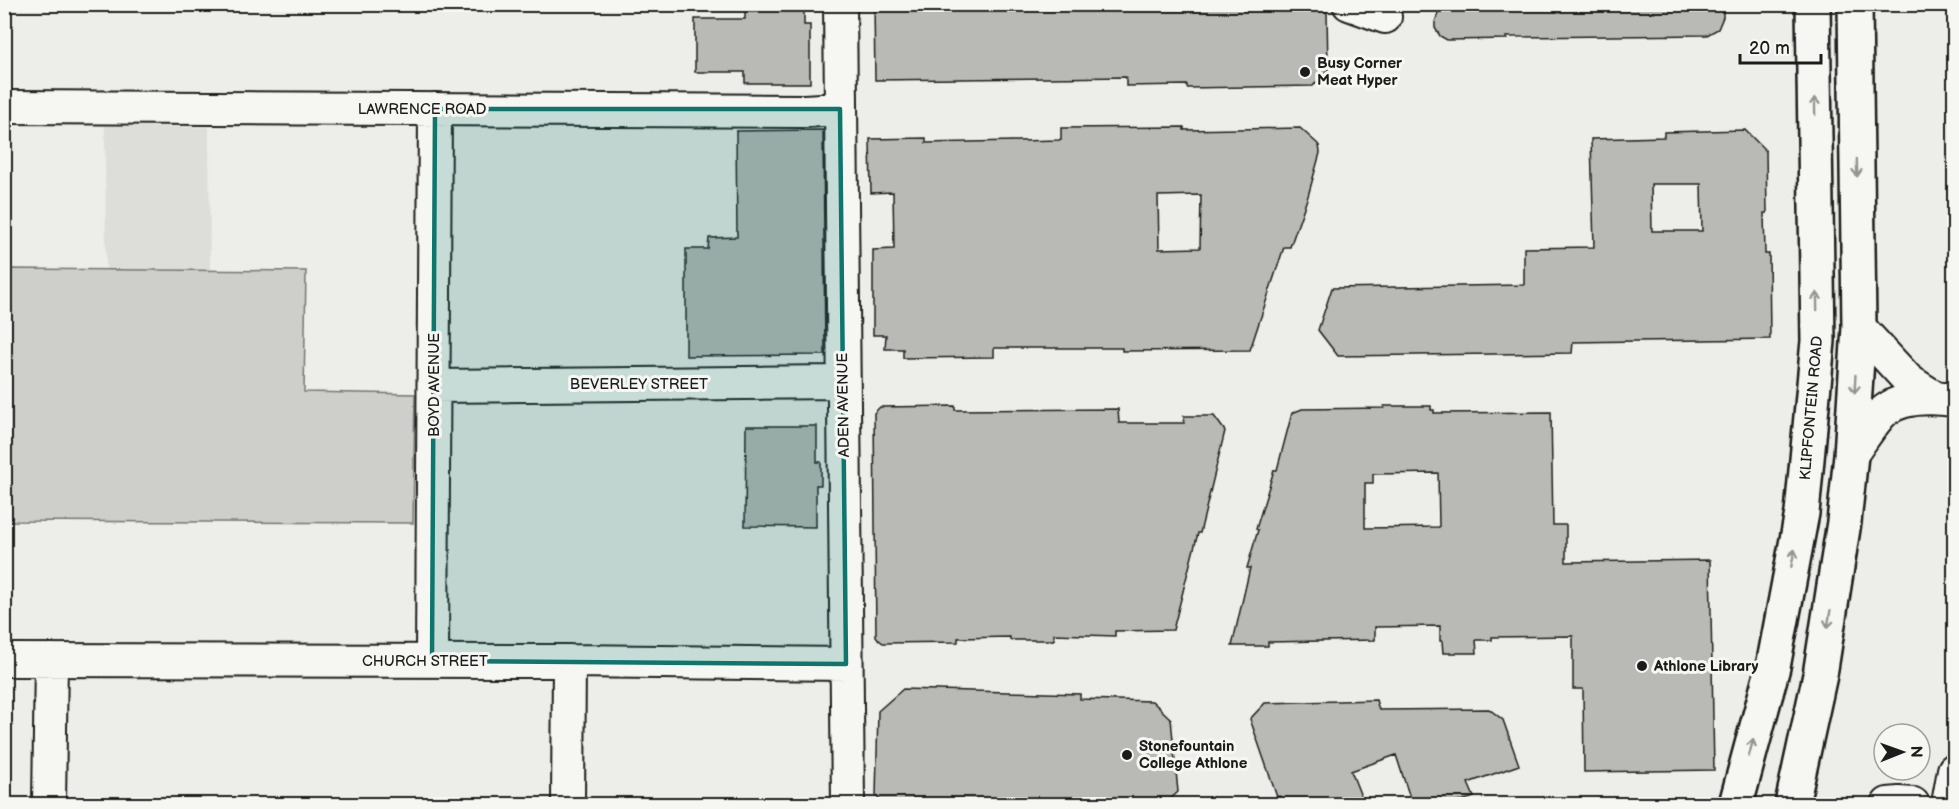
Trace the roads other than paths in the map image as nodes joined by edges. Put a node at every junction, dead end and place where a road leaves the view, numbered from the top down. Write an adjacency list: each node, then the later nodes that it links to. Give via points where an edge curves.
1 (840, 4): 8 (street, ADEN AVENUE)
2 (1349, 4): 5 (street)
3 (1814, 4): 23 (main road, KLIPFONTEIN ROAD, one-way to 3, via 1773,667 1802,513 1818,341)
4 (1855, 4): 9 (main road, one-way to 9)
5 (1384, 17)
6 (4, 107): 7 (street, LAWRENCE ROAD)
7 (435, 109): 8 (street, LAWRENCE ROAD); 11 (street, BOYD AVENUE)
8 (840, 109): 10 (street, ADEN AVENUE)
9 (1859, 327): 12 (street, via 1909,381); 13 (main road, one-way to 13)
10 (843, 382): 11 (street, BEVERLEY STREET); 18 (street, ADEN AVENUE)
11 (434, 386): 16 (street, BOYD AVENUE)
12 (1944, 399): 13 (street, via 1906,401 1884,412)
13 (1851, 455): 24 (main road, one-way to 24, via 1821,675)
14 (4, 660): 15 (street, CHURCH STREET)
15 (51, 660): 16 (street, CHURCH STREET); 20 (street)
16 (432, 661): 17 (street, CHURCH STREET)
17 (569, 661): 18 (street, CHURCH STREET); 21 (street)
18 (846, 664): 22 (street, ADEN AVENUE)
19 (1954, 770): 27 (street)
20 (49, 804)
21 (568, 804)
22 (848, 804)
23 (1736, 804)
24 (1792, 804)
25 (1888, 804): 26 (street)
26 (1913, 804)
27 (1948, 804)

